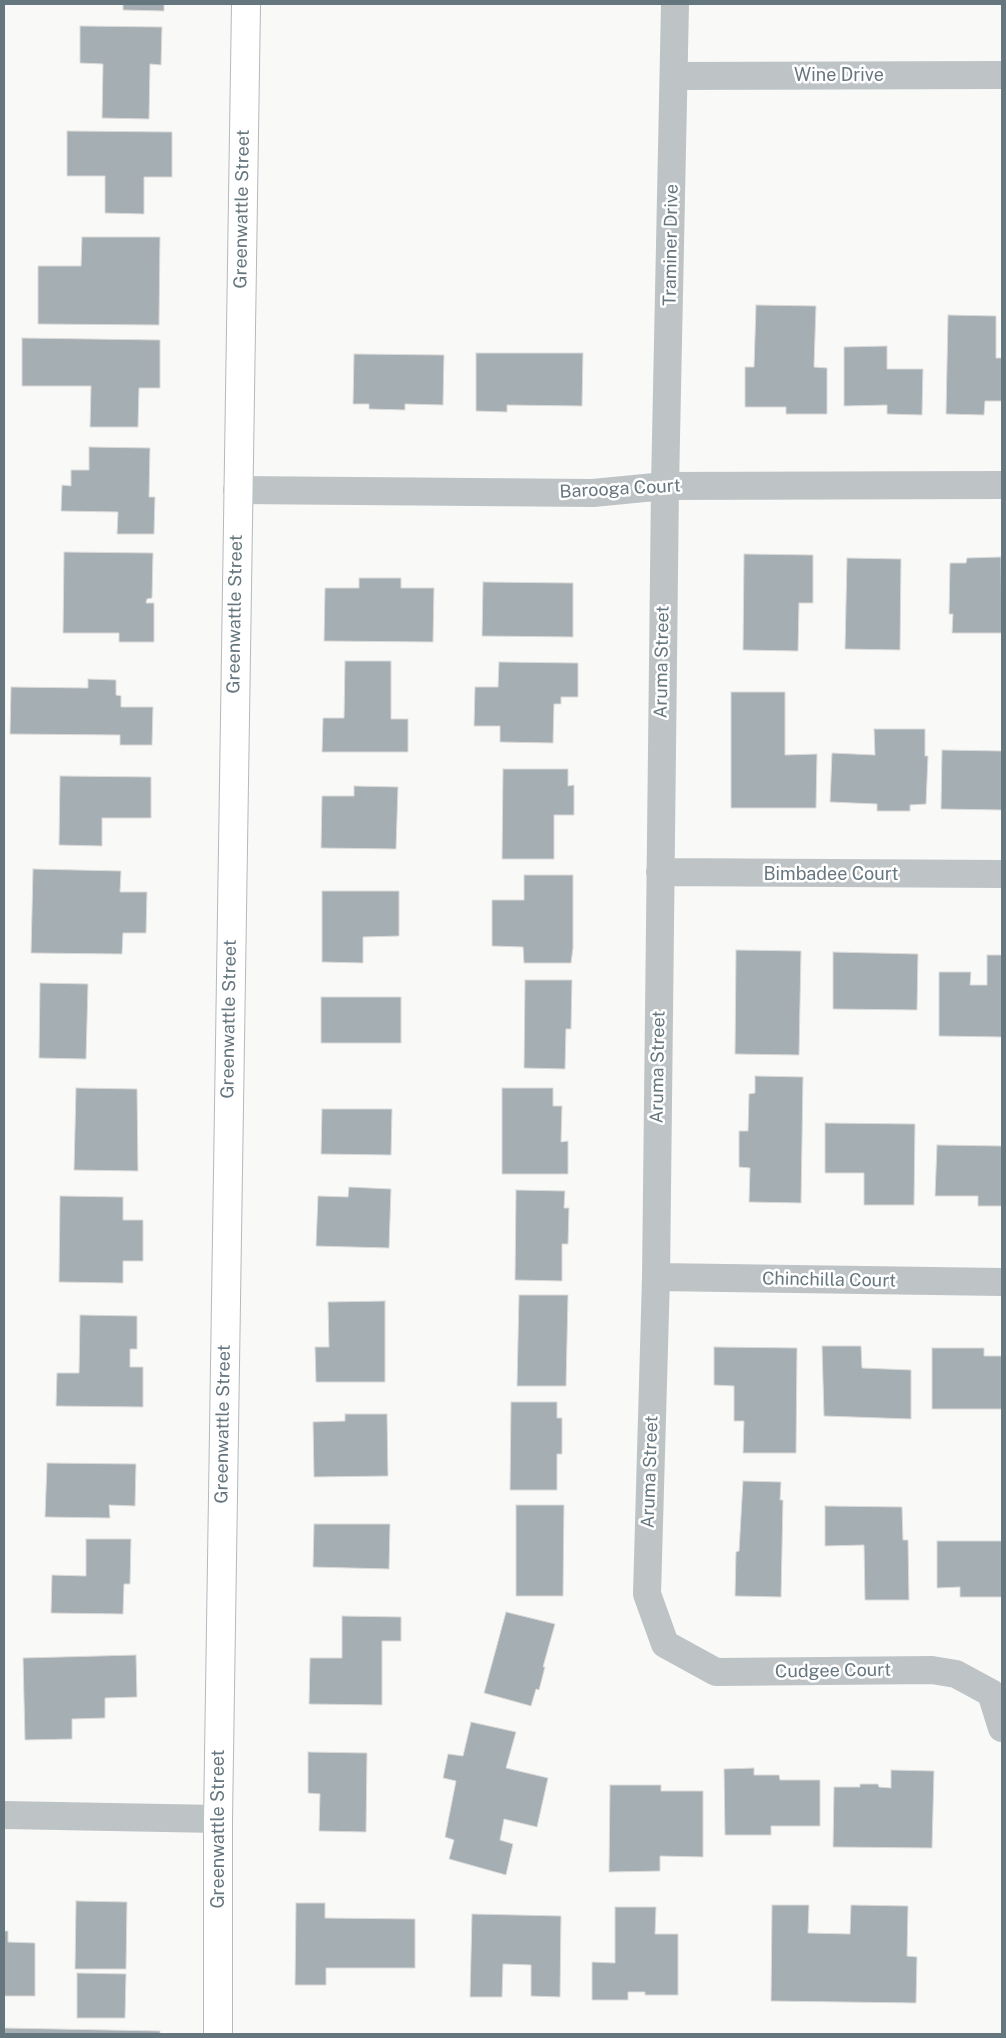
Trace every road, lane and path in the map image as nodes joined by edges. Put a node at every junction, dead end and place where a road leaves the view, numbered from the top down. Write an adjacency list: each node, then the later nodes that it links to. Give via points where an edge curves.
1 (246, 4): 7 (main road, Greenwattle Street)
2 (675, 4): 4 (street, Traminer Drive)
3 (1002, 75): 4 (street, Wine Drive)
4 (675, 76): 6 (street, Traminer Drive)
5 (1002, 485): 6 (street, Barooga Court)
6 (665, 486): 7 (street, Barooga Court, via 593,493); 8 (street, Aruma Street)
7 (237, 490): 16 (main road, Greenwattle Street)
8 (660, 872): 9 (street, Bimbadee Court); 10 (street, Aruma Street)
9 (1002, 874)
10 (656, 1277): 11 (street, Chinchilla Court); 12 (street, Aruma Street, via 647,1594)
11 (1002, 1282)
12 (665, 1644): 13 (street, Cudgee Court, via 716,1672 932,1670 956,1674)
13 (997, 1690): 14 (street)
14 (1002, 1728)
15 (4, 1815): 16 (street)
16 (218, 1819): 17 (main road, Greenwattle Street)
17 (218, 2034)

